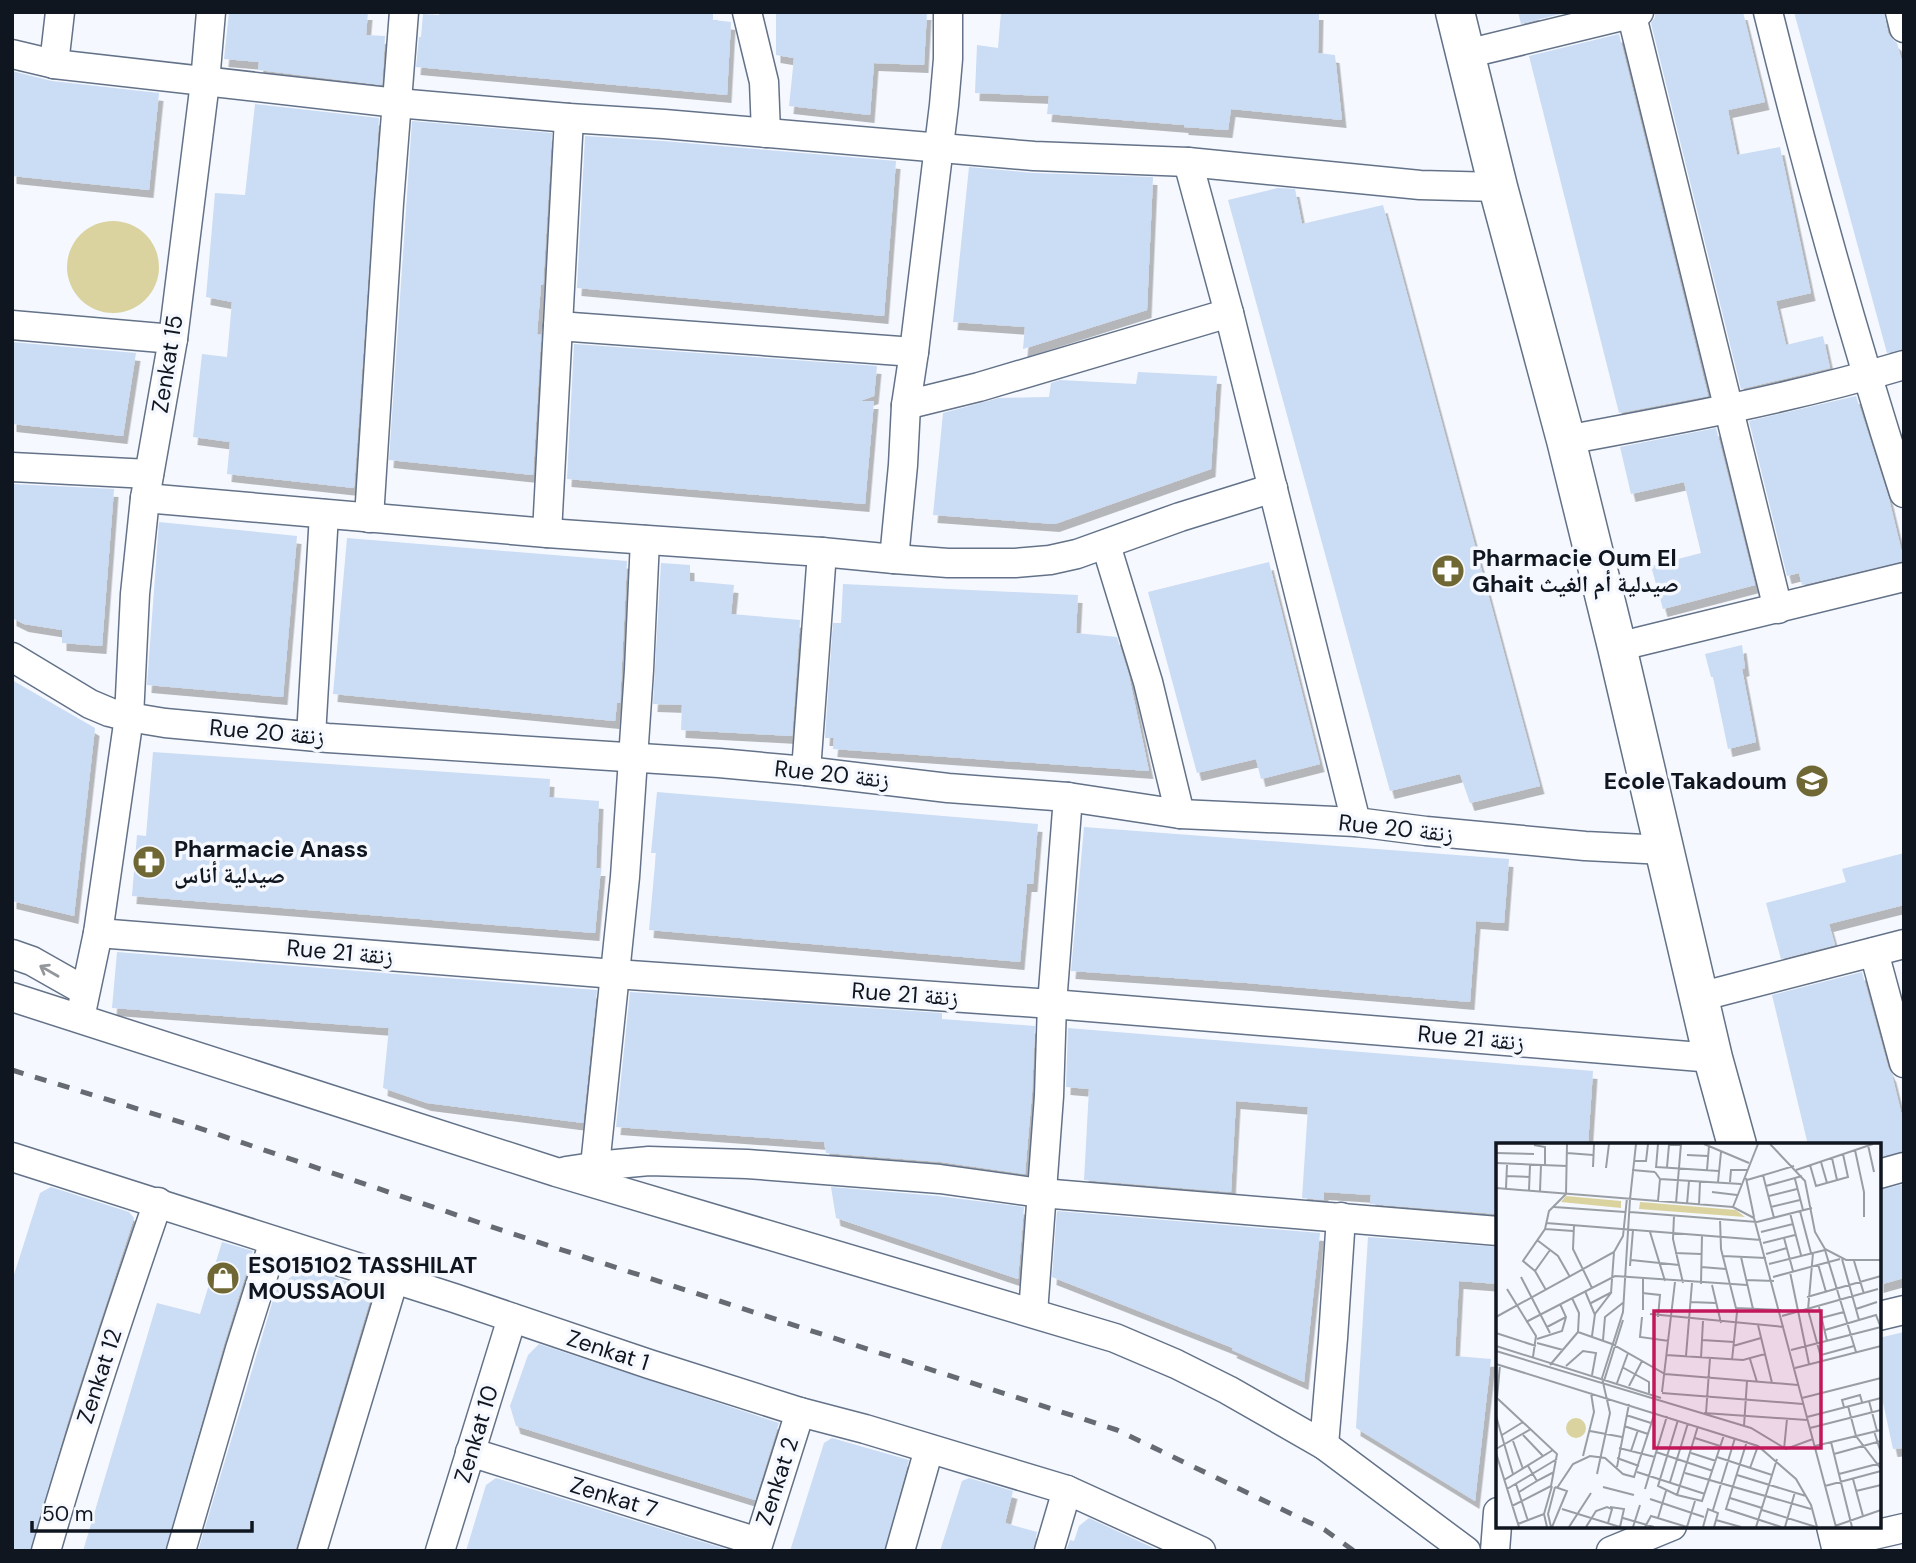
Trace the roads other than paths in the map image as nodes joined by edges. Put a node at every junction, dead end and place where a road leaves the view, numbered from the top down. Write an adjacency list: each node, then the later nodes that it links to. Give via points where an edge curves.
1 (60, 12): 13 (street)
2 (211, 12): 14 (street, Zenkat 15)
3 (404, 12): 15 (street)
4 (747, 12): 17 (street, via 764,82)
5 (948, 12): 18 (street)
6 (1455, 12): 12 (main road)
7 (1768, 12): 27 (street)
8 (1900, 12): 10 (street)
9 (1634, 13): 12 (street); 29 (street)
10 (1904, 27)
11 (12, 54): 13 (street)
12 (1466, 54): 20 (main road)
13 (54, 64): 14 (street)
14 (205, 82): 15 (street); 24 (street, Zenkat 15)
15 (397, 103): 16 (street); 36 (street)
16 (569, 118): 17 (street); 23 (street)
17 (766, 132): 18 (street)
18 (940, 148): 19 (street); 25 (street)
19 (1188, 162): 20 (street, via 1420,185); 21 (street)
20 (1498, 187): 30 (main road)
21 (1229, 313): 28 (street); 33 (street)
22 (12, 325): 24 (street)
23 (558, 326): 25 (street); 37 (street)
24 (173, 339): 32 (street, Zenkat 15)
25 (914, 352): 28 (street)
26 (1904, 365): 27 (street)
27 (1866, 376): 29 (street); 34 (street)
28 (906, 405): 41 (street)
29 (1730, 409): 30 (street); 43 (street)
30 (1566, 440): 44 (main road)
31 (12, 467): 32 (street)
32 (147, 486): 35 (street); 46 (street, Zenkat 15, via 135,594)
33 (1273, 488): 39 (street); 52 (street)
34 (1904, 493)
35 (324, 514): 36 (street); 47 (street)
36 (369, 518): 37 (street)
37 (547, 533): 38 (street)
38 (645, 540): 40 (street); 48 (street)
39 (1105, 545): 41 (street, via 1050,560 1015,563); 51 (street, via 1148,682)
40 (822, 552): 41 (street); 49 (street)
41 (894, 559)
42 (1904, 577): 43 (street)
43 (1778, 609): 44 (street)
44 (1617, 647): 53 (main road)
45 (12, 657): 46 (street, Rue 20 زنقة, via 90,704)
46 (129, 717): 47 (street, Rue 20 زنقة); 54 (street, Zenkat 15)
47 (311, 736): 48 (street, Rue 20 زنقة)
48 (633, 756): 49 (street, Rue 20 زنقة); 58 (street)
49 (806, 771): 50 (street, Rue 20 زنقة)
50 (1068, 797): 51 (street, Rue 20 زنقة); 61 (street)
51 (1180, 814): 52 (street, Rue 20 زنقة)
52 (1356, 822): 53 (street, Rue 20 زنقة)
53 (1665, 850): 60 (main road)
54 (98, 933): 58 (street, Rue 21 زنقة); 62 (street, Zenkat 15)
55 (1904, 944): 56 (street)
56 (1874, 951): 60 (street); 64 (street)
57 (12, 954): 62 (street, one-way to 57, via 32,961)
58 (615, 974): 61 (street, Rue 21 زنقة); 67 (street)
59 (12, 997): 62 (street)
60 (1699, 997): 63 (main road)
61 (1052, 1004): 63 (street, Rue 21 زنقة); 71 (street)
62 (82, 1005): 69 (street)
63 (1713, 1058): 65 (main road)
64 (1904, 1063)
65 (1736, 1143)
66 (15, 1164): 72 (street, Zenkat 1)
67 (595, 1166): 69 (street); 71 (street, via 649,1161 747,1164)
68 (1904, 1167): 70 (street)
69 (556, 1172): 78 (street)
70 (1881, 1173)
71 (1041, 1192): 73 (street); 78 (street)
72 (158, 1202): 75 (street, Zenkat 1); 92 (street, Zenkat 12)
73 (1342, 1217): 74 (street); 82 (street)
74 (1496, 1231)
75 (274, 1241): 76 (street, Zenkat 1); 93 (street)
76 (394, 1279): 80 (street, Zenkat 1); 94 (street)
77 (1904, 1310): 79 (street)
78 (1033, 1313): 82 (street, via 1115,1338 1176,1364)
79 (1881, 1316)
80 (512, 1318): 81 (street, Zenkat 1); 84 (street, Zenkat 10)
81 (800, 1412): 83 (street, Zenkat 1); 90 (street, Zenkat 2)
82 (1324, 1445): 98 (street)
83 (929, 1449): 85 (street, Zenkat 1); 96 (street)
84 (470, 1452): 90 (street, Zenkat 7); 95 (street, Zenkat 10)
85 (1067, 1490): 91 (street, Zenkat 1); 97 (street)
86 (1497, 1528): 99 (street)
87 (1667, 1528): 100 (street)
88 (1904, 1528): 89 (street)
89 (1839, 1540)
90 (757, 1546)
91 (1192, 1549)
92 (46, 1551)
93 (181, 1551)
94 (312, 1551)
95 (440, 1551)
96 (900, 1551)
97 (1049, 1551)
98 (1466, 1551)
99 (1495, 1551)
100 (1611, 1551)

